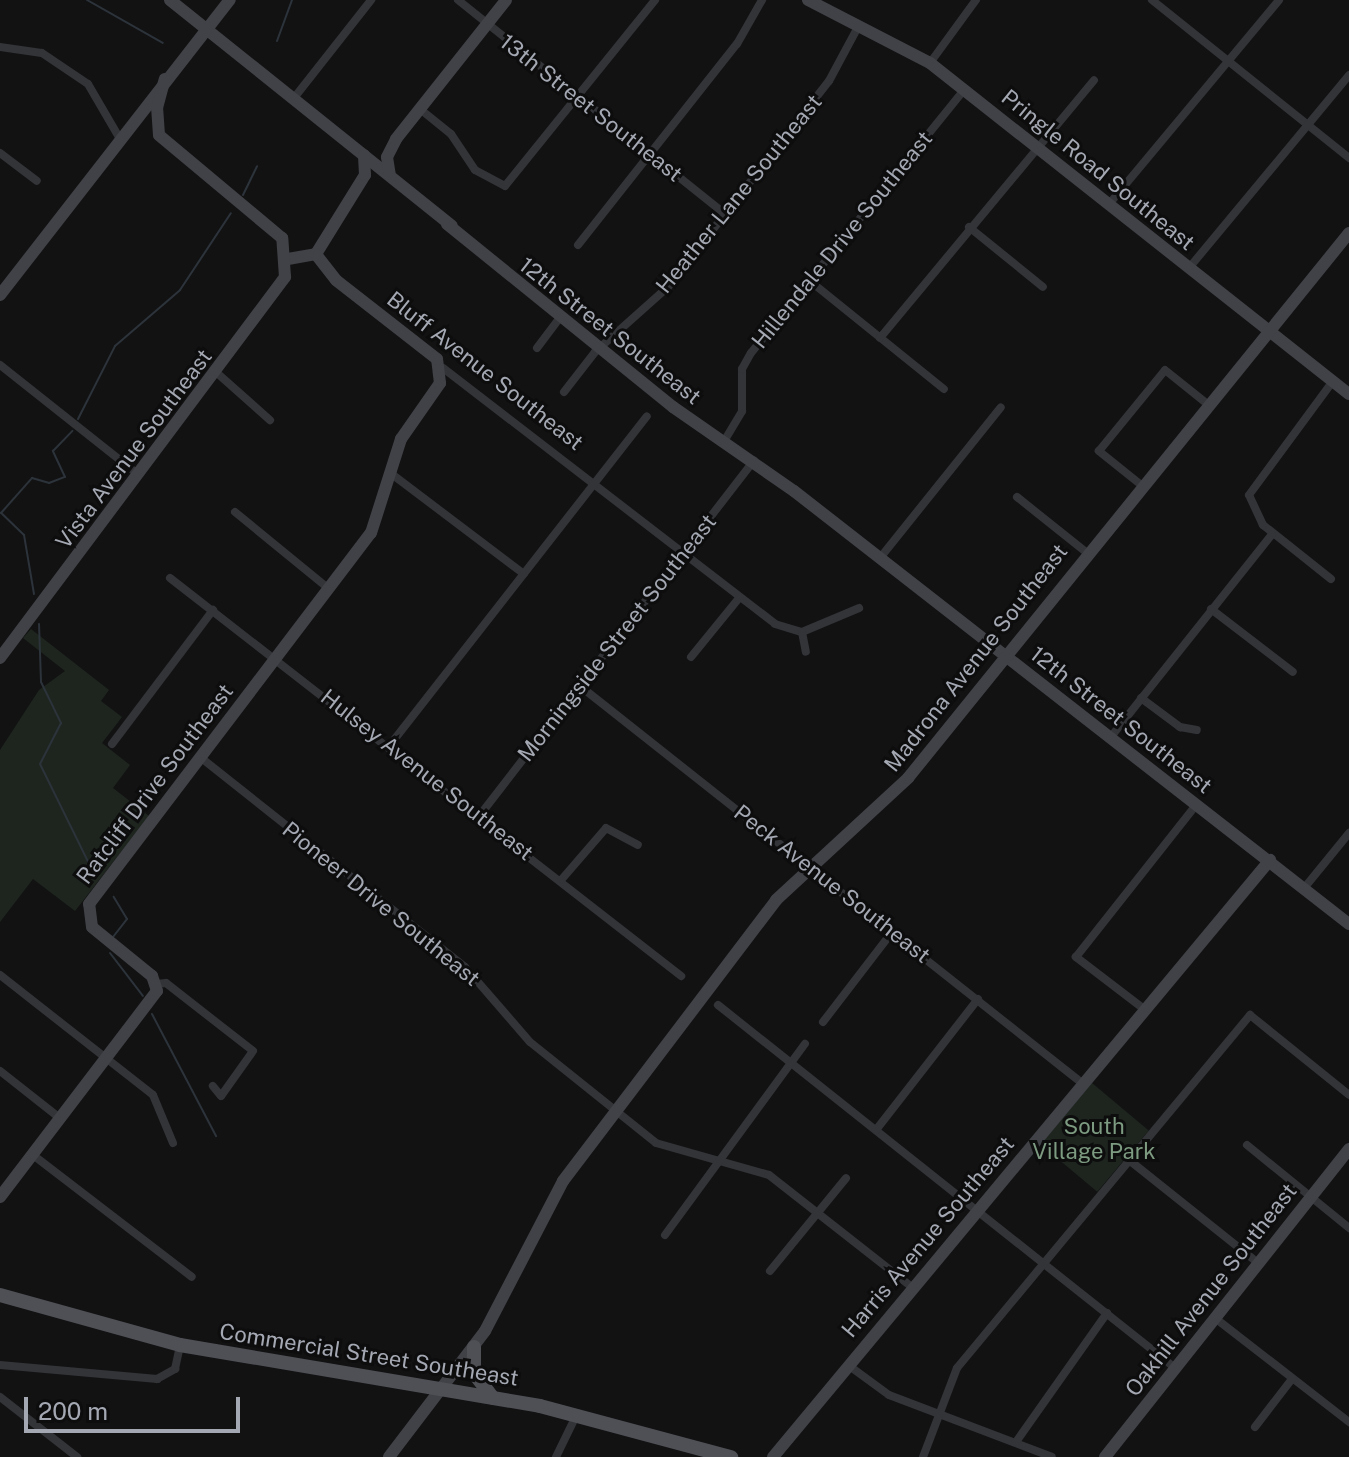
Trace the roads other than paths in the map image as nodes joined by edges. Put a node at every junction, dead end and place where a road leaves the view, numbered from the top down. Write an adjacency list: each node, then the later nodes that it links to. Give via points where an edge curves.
1 (170, 0): 14 (main road, 12th Street Southeast)
2 (230, 0): 14 (main road)
3 (371, 0): 22 (street)
4 (458, 0): 13 (street, 13th Street Southeast)
5 (506, 0): 13 (main road)
6 (655, 0): 23 (street)
7 (762, 0): 33 (street)
8 (808, 0): 12 (main road, Pringle Road Southeast)
9 (976, 0): 17 (street)
10 (1152, 0): 16 (street)
11 (1279, 0): 16 (street)
12 (860, 24): 17 (main road, Pringle Road Southeast); 39 (street, Heather Lane Southeast, via 829,81)
13 (486, 25): 23 (street, 13th Street Southeast); 25 (main road)
14 (206, 28): 19 (main road); 22 (main road, 12th Street Southeast)
15 (0, 47): 28 (street, via 29,49 94,90 105,124)
16 (1228, 61): 26 (street); 38 (street)
17 (930, 63): 21 (main road, Pringle Road Southeast)
18 (1349, 75): 26 (street)
19 (165, 79): 24 (main road); 27 (main road)
20 (1094, 80): 30 (street)
21 (965, 89): 30 (main road, Pringle Road Southeast); 47 (street, Hillendale Drive Southeast)
22 (294, 98): 32 (main road, 12th Street Southeast)
23 (577, 98): 25 (street, via 518,174 499,187); 33 (street, 13th Street Southeast)
24 (142, 109): 27 (main road); 28 (main road)
25 (420, 109): 29 (main road)
26 (1307, 125): 34 (street); 46 (street)
27 (156, 126): 45 (main road, via 177,154 278,234)
28 (120, 139): 49 (main road)
29 (396, 139): 32 (main road); 35 (main road, via 387,157)
30 (1038, 146): 38 (main road, Pringle Road Southeast); 41 (street)
31 (0, 153): 36 (street)
32 (363, 153): 35 (main road, 12th Street Southeast); 37 (main road, via 368,169)
33 (650, 154): 39 (street, 13th Street Southeast); 43 (street)
34 (1349, 158)
35 (390, 176): 37 (main road); 40 (main road, 12th Street Southeast)
36 (37, 181)
37 (357, 188): 44 (main road)
38 (1110, 203): 46 (main road, Pringle Road Southeast)
39 (725, 214): 53 (street, Heather Lane Southeast, via 668,287)
40 (447, 224): 50 (main road, 12th Street Southeast); 53 (main road, 12th Street Southeast)
41 (969, 227): 48 (street); 52 (street)
42 (1349, 233): 51 (main road, Madrona Avenue Southeast)
43 (578, 245)
44 (316, 254): 45 (main road); 56 (main road, Bluff Avenue Southeast)
45 (288, 259): 57 (main road, Vista Avenue Southeast, via 282,285)
46 (1189, 268): 51 (main road, Pringle Road Southeast)
47 (810, 281): 52 (street); 65 (street, Hillendale Drive Southeast, via 744,363 742,411)
48 (1043, 287)
49 (0, 295)
50 (560, 318): 53 (main road, 12th Street Southeast); 54 (street)
51 (1268, 329): 58 (main road, Pringle Road Southeast); 61 (main road, Madrona Avenue Southeast)
52 (880, 338): 59 (street)
53 (602, 346): 60 (street, Heather Lane Southeast); 65 (main road, 12th Street Southeast)
54 (537, 348)
55 (0, 365): 67 (street)
56 (443, 368): 68 (main road, Ratcliff Drive Southeast, via 401,439); 69 (street, Bluff Avenue Southeast)
57 (217, 373): 64 (street); 67 (main road, Vista Avenue Southeast)
58 (1343, 385): 73 (street, via 1249,495)
59 (944, 389)
60 (564, 392)
61 (1206, 403): 70 (main road, Madrona Avenue Southeast); 70 (street, via 1165,370 1099,451)
62 (1001, 407): 76 (street)
63 (647, 416): 69 (street)
64 (270, 420)
65 (725, 440): 66 (main road, 12th Street Southeast)
66 (754, 461): 74 (street, Morningside Street Southeast); 76 (main road, 12th Street Southeast)
67 (139, 475): 89 (main road, Vista Avenue Southeast)
68 (393, 475): 77 (street); 80 (main road, Ratcliff Drive Southeast, via 377,523)
69 (595, 482): 74 (street, Bluff Avenue Southeast); 77 (street)
70 (1140, 484): 75 (main road, Madrona Avenue Southeast)
71 (1017, 497): 75 (street)
72 (235, 512): 80 (street)
73 (1272, 534): 79 (street); 83 (street)
74 (683, 552): 81 (street, Bluff Avenue Southeast); 92 (street, Morningside Street Southeast)
75 (1086, 552): 87 (main road, Madrona Avenue Southeast)
76 (880, 558): 87 (main road, 12th Street Southeast)
77 (524, 574): 97 (street)
78 (170, 578): 84 (street, Hulsey Avenue Southeast)
79 (1331, 579)
80 (329, 589): 90 (main road, Ratcliff Drive Southeast)
81 (740, 597): 85 (street, Bluff Avenue Southeast, via 775,624); 88 (street)
82 (859, 608): 85 (street)
83 (1211, 609): 91 (street); 93 (street)
84 (213, 610): 90 (street, Hulsey Avenue Southeast); 96 (street)
85 (802, 632): 86 (street)
86 (806, 652)
87 (1005, 656): 95 (main road, 12th Street Southeast); 104 (main road, Madrona Avenue Southeast, via 900,787)
88 (691, 657)
89 (0, 658)
90 (276, 658): 97 (street, Hulsey Avenue Southeast); 98 (main road, Ratcliff Drive Southeast)
91 (1293, 672)
92 (580, 686): 100 (street, Morningside Street Southeast); 104 (street, Peck Avenue Southeast)
93 (1141, 698): 94 (street, via 1180,727); 95 (street)
94 (1197, 730)
95 (1110, 738): 99 (main road, 12th Street Southeast)
96 (112, 744)
97 (390, 745): 100 (street, Hulsey Avenue Southeast)
98 (200, 757): 111 (main road, Ratcliff Drive Southeast, via 87,909 96,932); 123 (street, Pioneer Drive Southeast, via 465,967 530,1042)
99 (1197, 804): 103 (main road, 12th Street Southeast); 114 (street, via 1076,957)
100 (480, 815): 105 (street, Hulsey Avenue Southeast)
101 (1349, 833): 106 (street)
102 (638, 845): 105 (street, via 606,828)
103 (1270, 860): 106 (main road, 12th Street Southeast); 114 (main road, Harris Avenue Southeast)
104 (809, 866): 108 (street, Peck Avenue Southeast); 123 (main road, Madrona Avenue Southeast)
105 (562, 879): 110 (street, Hulsey Avenue Southeast)
106 (1305, 887): 107 (main road, 12th Street Southeast)
107 (1349, 924)
108 (892, 932): 112 (street, Peck Avenue Southeast); 115 (street)
109 (0, 975): 117 (street)
110 (681, 976)
111 (156, 984): 117 (main road, via 154,999); 121 (street, via 166,983 253,1051 221,1096)
112 (978, 999): 120 (street, Peck Avenue Southeast); 125 (street)
113 (718, 1005): 118 (street)
114 (1144, 1009): 120 (main road, Harris Avenue Southeast)
115 (823, 1022)
116 (805, 1044): 118 (street)
117 (108, 1059): 124 (main road); 126 (street, via 153,1095)
118 (789, 1061): 125 (street); 131 (street)
119 (0, 1071): 124 (street)
120 (1082, 1083): 135 (main road, Harris Avenue Southeast)
121 (213, 1086)
122 (1349, 1095): 130 (street, via 1250,1015)
123 (615, 1110): 131 (street, Pioneer Drive Southeast, via 667,1149); 148 (main road, Madrona Avenue Southeast, via 539,1219)
124 (61, 1119): 129 (main road)
125 (876, 1130): 135 (street)
126 (173, 1143)
127 (1247, 1145): 133 (street)
128 (1349, 1149): 133 (main road, Oakhill Avenue Southeast)
129 (33, 1155): 134 (main road); 142 (street)
130 (1129, 1160): 139 (street); 140 (street)
131 (718, 1161): 136 (street, Pioneer Drive Southeast, via 761,1170); 138 (street)
132 (846, 1178): 136 (street)
133 (1312, 1196): 137 (street); 140 (main road, Oakhill Avenue Southeast)
134 (0, 1197)
135 (976, 1210): 139 (street); 143 (main road, Harris Avenue Southeast)
136 (816, 1211): 141 (street); 143 (street, Pioneer Drive Southeast)
137 (1349, 1228)
138 (665, 1235)
139 (1044, 1262): 145 (street); 157 (street, via 957,1368)
140 (1258, 1263): 146 (main road, Oakhill Avenue Southeast)
141 (770, 1271)
142 (192, 1277)
143 (912, 1287): 150 (main road, Harris Avenue Southeast)
144 (0, 1295): 147 (main road, Commercial Street Southeast)
145 (1107, 1313): 151 (street); 160 (street)
146 (1215, 1318): 151 (main road, Oakhill Avenue Southeast); 152 (street)
147 (180, 1345): 149 (street, via 175,1369 157,1379); 153 (main road, Commercial Street Southeast)
148 (474, 1347): 153 (main road, Madrona Avenue Southeast); 155 (main road, via 474,1373)
149 (0, 1365)
150 (848, 1365): 157 (street, via 889,1395); 166 (main road, Harris Avenue Southeast)
151 (1175, 1368): 169 (main road, Oakhill Avenue Southeast)
152 (1292, 1379): 158 (street); 159 (street)
153 (442, 1389): 155 (main road, Commercial Street Southeast); 163 (main road, Madrona Avenue Southeast)
154 (0, 1397): 162 (street)
155 (493, 1398): 156 (main road, Commercial Street Southeast)
156 (577, 1414): 161 (main road, Commercial Street Southeast); 164 (street)
157 (937, 1414): 160 (street); 167 (street)
158 (1349, 1422)
159 (1255, 1427)
160 (1016, 1442): 168 (street)
161 (682, 1449): 165 (main road, Commercial Street Southeast)
162 (77, 1457)
163 (389, 1457)
164 (556, 1457)
165 (731, 1457)
166 (773, 1457)
167 (923, 1457)
168 (1052, 1457)
169 (1105, 1457)

